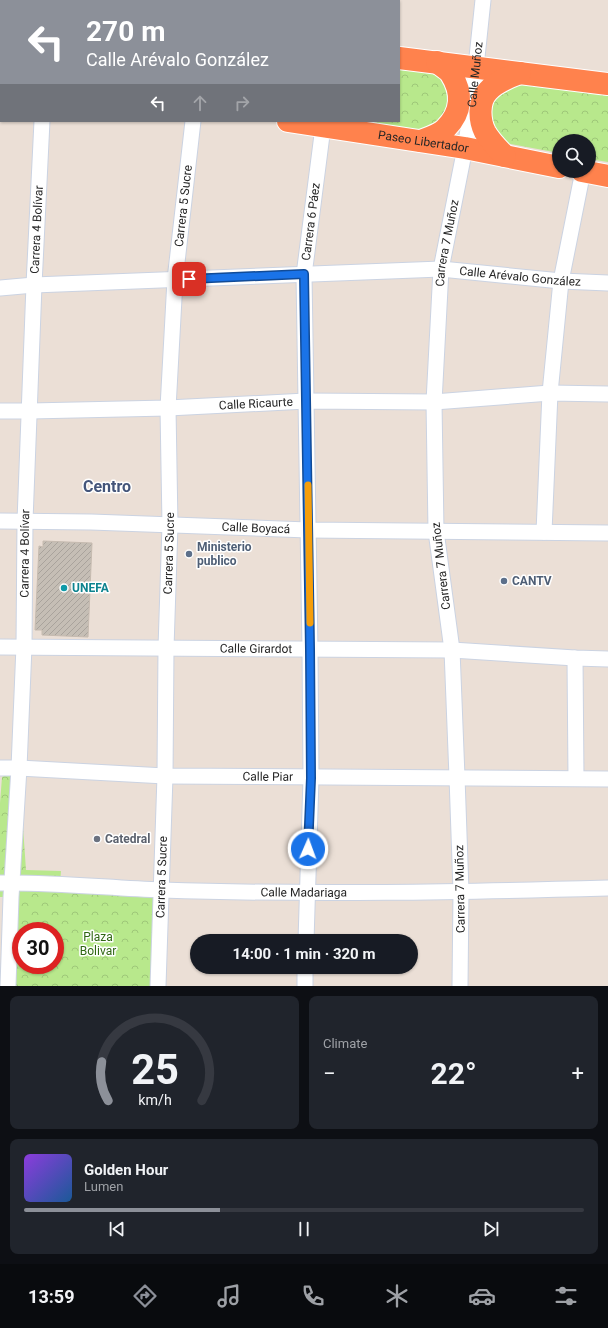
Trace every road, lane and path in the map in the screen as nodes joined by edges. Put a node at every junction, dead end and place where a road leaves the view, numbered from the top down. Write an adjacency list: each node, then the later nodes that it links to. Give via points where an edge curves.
1 (483, 0): 4 (street, Calle Muñoz)
2 (400, 58): 3 (highway)
3 (437, 62): 4 (highway); 11 (highway, via 451,73 460,102 446,129)
4 (476, 67): 5 (highway); 12 (street, Calle Muñoz)
5 (520, 73): 6 (highway); 13 (highway, via 506,78 487,91 481,104 480,118 485,132)
6 (608, 84)
7 (42, 122): 23 (street, Carrera 4 Bolívar)
8 (193, 122): 20 (street, Carrera 5 Sucre)
9 (294, 122): 10 (highway, Paseo Libertador)
10 (323, 127): 11 (highway, Paseo Libertador); 19 (street, Carrera 6 Páez)
11 (421, 141): 12 (highway, Paseo Libertador)
12 (465, 148): 13 (highway, Paseo Libertador); 18 (street, Carrera 7 Muñoz)
13 (505, 156): 14 (highway, Paseo Libertador)
14 (552, 166)
15 (596, 174): 16 (highway)
16 (608, 176)
17 (581, 178): 21 (street)
18 (441, 269): 19 (street, Calle Arévalo González); 21 (street, Calle Arévalo González); 28 (street, Carrera 7 Muñoz)
19 (304, 274): 20 (street, Calle Arévalo González); 27 (street, Carrera 6 Páez)
20 (175, 280): 23 (street, Calle Arévalo González); 29 (street, Carrera 5 Sucre)
21 (561, 281): 22 (street, Calle Arévalo González); 25 (street)
22 (608, 283)
23 (34, 285): 24 (street, Calle Arévalo González); 31 (street, Carrera 4 Bolívar)
24 (0, 288)
25 (550, 393): 26 (street, Calle Ricaurte); 28 (street, Calle Ricaurte); 37 (street)
26 (608, 394)
27 (306, 402): 28 (street, Calle Ricaurte); 29 (street, Calle Ricaurte); 35 (street, Carrera 6 Páez)
28 (434, 402): 36 (street, Carrera 7 Muñoz)
29 (168, 408): 31 (street, Calle Ricaurte); 34 (street, Carrera 5 Sucre)
30 (0, 411): 31 (street, Calle Ricaurte)
31 (30, 411): 33 (street, Carrera 4 Bolívar)
32 (0, 521): 33 (street, Calle Boyacá)
33 (26, 521): 34 (street, Calle Boyacá); 39 (street, Carrera 4 Bolívar)
34 (170, 525): 35 (street, Calle Boyacá); 41 (street, Carrera 5 Sucre)
35 (308, 530): 36 (street, Calle Boyacá); 42 (street, Carrera 6 Páez)
36 (436, 531): 37 (street, Calle Boyacá); 43 (street, Carrera 7 Muñoz)
37 (544, 532): 38 (street, Calle Boyacá)
38 (608, 533)
39 (24, 646): 40 (street, Calle Girardot); 41 (street, Calle Girardot); 47 (street, Carrera 4 Bolívar)
40 (0, 647)
41 (166, 648): 42 (street, Calle Girardot); 48 (street, Carrera 5 Sucre)
42 (310, 649): 43 (street, Calle Girardot); 50 (street, Carrera 6 Páez)
43 (452, 650): 44 (street, Calle Girardot); 49 (street, Carrera 7 Muñoz)
44 (575, 658): 45 (street, Calle Girardot); 51 (street)
45 (608, 659)
46 (0, 768): 47 (street, Calle Piar)
47 (19, 768): 48 (street, Calle Piar); 53 (street, Carrera 4 Bolívar)
48 (165, 776): 50 (street, Calle Piar); 55 (street, Carrera 5 Sucre)
49 (457, 777): 50 (street, Calle Piar); 51 (street, Calle Piar); 57 (street, Carrera 7 Muñoz)
50 (311, 778): 56 (street, Carrera 6 Páez)
51 (576, 778): 52 (street, Calle Piar)
52 (608, 779)
53 (6, 883): 55 (street, Calle Madariaga); 60 (street, Carrera 4 Bolívar)
54 (608, 888): 57 (street, Calle Madariaga)
55 (161, 890): 56 (street, Calle Madariaga); 61 (street, Carrera 5 Sucre)
56 (306, 892): 57 (street, Calle Madariaga); 58 (street, Carrera 6 Páez)
57 (461, 892): 63 (street, Carrera 7 Muñoz)
58 (306, 934)
59 (305, 974): 62 (street)
60 (8, 986)
61 (158, 986)
62 (305, 986)
63 (460, 986)

